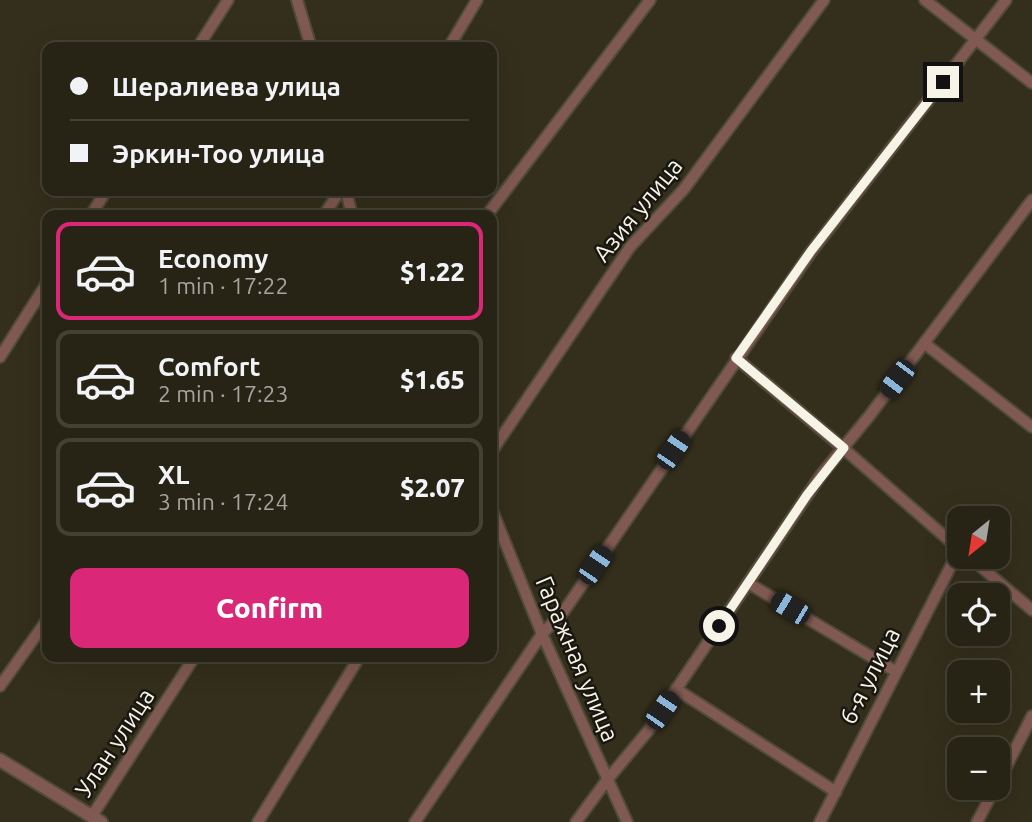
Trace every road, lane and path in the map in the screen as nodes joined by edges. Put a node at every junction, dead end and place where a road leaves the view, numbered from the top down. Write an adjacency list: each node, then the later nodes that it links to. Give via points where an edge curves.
1 (228, 0): 9 (street)
2 (297, 0): 10 (street)
3 (477, 0): 11 (street)
4 (650, 0): 14 (street)
5 (824, 0): 20 (street, Азия улица, via 684,189 630,247)
6 (925, 0): 8 (street)
7 (1006, 0): 8 (street)
8 (976, 39): 12 (street); 18 (street, via 811,251)
9 (201, 42)
10 (310, 42)
11 (452, 42)
12 (1032, 83)
13 (1032, 200): 16 (street)
14 (491, 210)
15 (42, 291): 17 (street)
16 (924, 343): 19 (street); 21 (street)
17 (0, 357)
18 (736, 358): 21 (street); 29 (street, via 564,611)
19 (1032, 427)
20 (497, 444)
21 (844, 448): 23 (street); 26 (street)
22 (497, 522): 29 (street, Гаражная улица)
23 (947, 538)
24 (949, 569): 32 (street, 6-я улица)
25 (983, 569): 27 (street)
26 (748, 583): 32 (street); 34 (street)
27 (1032, 610)
28 (42, 627): 33 (street)
29 (542, 634): 38 (street, Гаражная улица); 43 (street)
30 (191, 662): 41 (street, Улан улица)
31 (356, 662): 42 (street)
32 (895, 671): 39 (street, 6-я улица)
33 (0, 686)
34 (676, 689): 38 (street); 39 (street)
35 (1032, 716): 36 (street)
36 (1010, 759)
37 (0, 760): 41 (street)
38 (607, 780): 44 (street); 45 (street, Гаражная улица)
39 (836, 792): 46 (street, 6-я улица)
40 (989, 800): 47 (street)
41 (97, 819)
42 (258, 822)
43 (415, 822)
44 (576, 822)
45 (627, 822)
46 (820, 822)
47 (977, 822)

